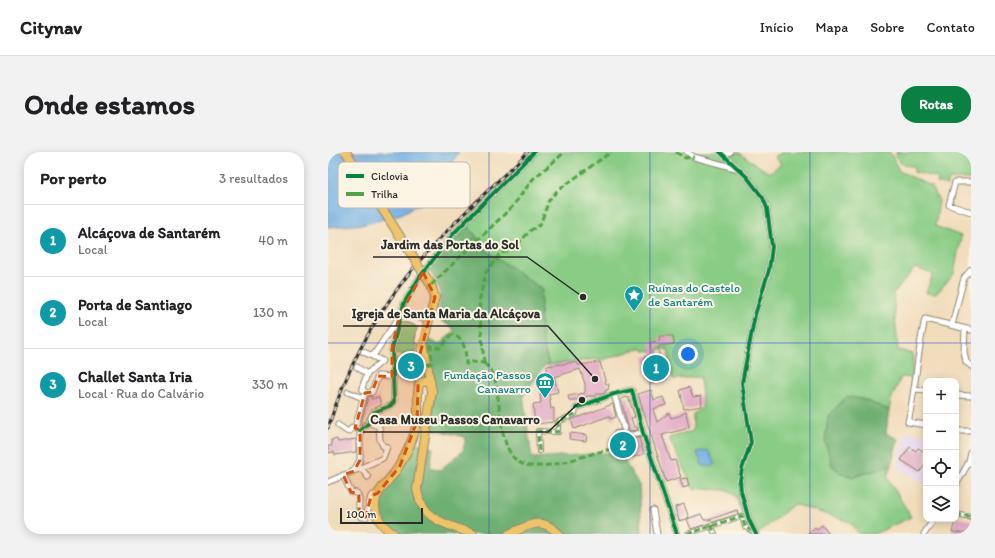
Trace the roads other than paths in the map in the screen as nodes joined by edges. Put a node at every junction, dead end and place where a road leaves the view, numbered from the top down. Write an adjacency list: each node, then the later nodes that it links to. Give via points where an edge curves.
1 (346, 152): 6 (main road, bridge)
2 (534, 152): 12 (street, via 454,233)
3 (687, 152): 7 (street, via 694,157)
4 (730, 152): 5 (street)
5 (721, 153): 7 (street)
6 (353, 162)
7 (738, 169): 62 (street, via 764,198 772,247 769,270 755,315 742,383 752,442 741,474 740,491)
8 (971, 182): 10 (street, via 955,182 949,205)
9 (383, 208): 12 (main road, bridge)
10 (971, 212)
11 (971, 270): 14 (street, via 964,278)
12 (425, 271): 13 (street, via 404,304); 16 (main road, via 435,297)
13 (399, 317): 16 (street, via 418,321 418,341); 18 (street); 22 (street, via 399,328 392,349)
14 (952, 325): 15 (street); 25 (street, via 925,319)
15 (968, 330): 19 (street, via 965,357)
16 (423, 343): 23 (main road); 24 (street, via 419,358)
17 (362, 351): 18 (street)
18 (373, 356): 21 (street, via 382,361)
19 (971, 366)
20 (357, 367): 21 (street)
21 (367, 374): 30 (street, via 362,388)
22 (392, 377): 30 (street, via 378,376 372,392); 33 (street, via 394,402 374,412)
23 (430, 380): 24 (main road, via 422,381); 55 (main road, via 432,391 417,489 419,503 432,518)
24 (418, 386): 48 (main road, via 417,421 409,445 400,466)
25 (915, 389): 26 (street); 34 (street, via 908,422)
26 (923, 390)
27 (348, 392): 30 (street)
28 (614, 394): 32 (street); 39 (street, via 626,436); 39 (street, via 632,390)
29 (959, 395): 31 (street)
30 (364, 396): 36 (street)
31 (971, 396)
32 (576, 408): 40 (street, via 575,414 558,422 558,432 538,431)
33 (369, 423): 36 (street); 42 (street, via 379,426 380,440 383,446 387,447 383,458)
34 (923, 424)
35 (338, 425): 36 (street, via 348,432 353,427)
36 (358, 429): 43 (street, via 360,460)
37 (959, 431): 38 (street)
38 (971, 431)
39 (643, 433): 59 (street)
40 (539, 451)
41 (971, 455): 46 (street)
42 (361, 468): 43 (street); 45 (street)
43 (354, 471): 44 (street)
44 (342, 475): 47 (street); 48 (street, via 351,492 357,493 362,518 366,517 371,496)
45 (368, 477)
46 (959, 480)
47 (328, 482)
48 (378, 493): 54 (main road, via 375,512 386,528)
49 (653, 510): 58 (street)
50 (959, 515): 51 (street)
51 (971, 517)
52 (932, 522): 63 (street)
53 (711, 525): 60 (street); 61 (street); 62 (street, via 742,516 746,527)
54 (394, 534)
55 (473, 534)
56 (509, 534): 57 (main road, via 530,524 541,523 552,527)
57 (559, 534)
58 (657, 534)
59 (677, 534)
60 (687, 534)
61 (715, 534)
62 (756, 534)
63 (924, 534)

